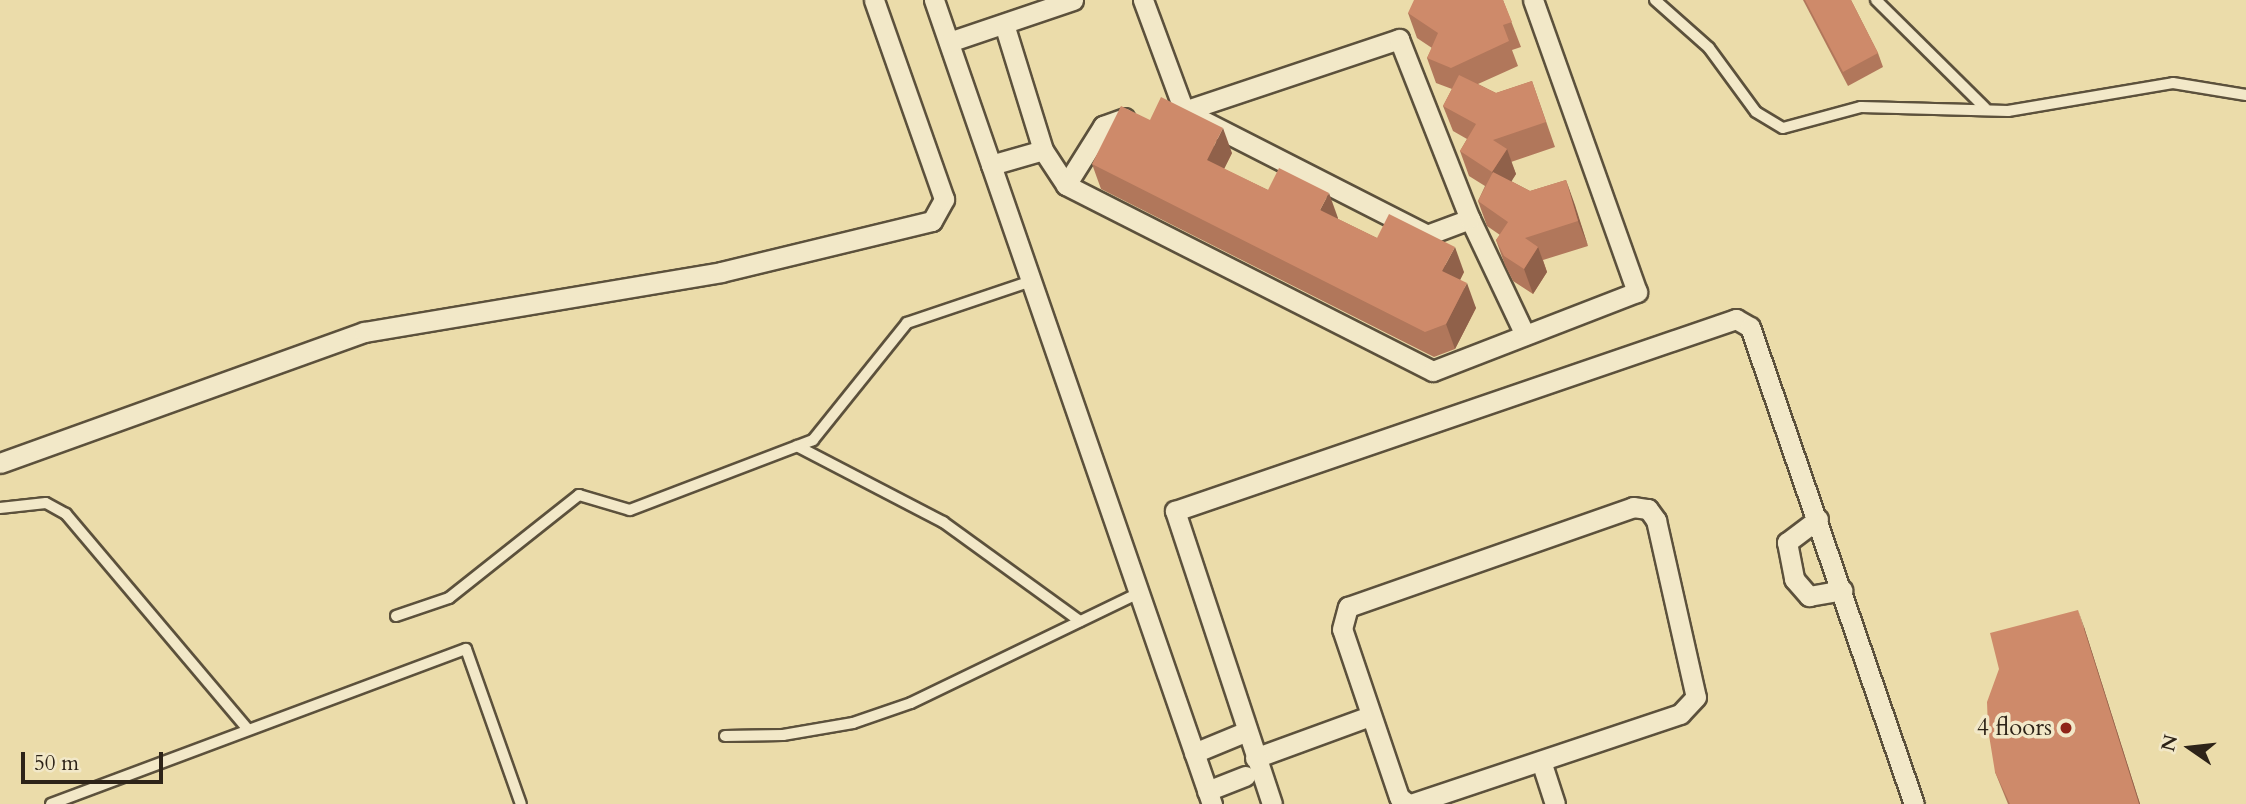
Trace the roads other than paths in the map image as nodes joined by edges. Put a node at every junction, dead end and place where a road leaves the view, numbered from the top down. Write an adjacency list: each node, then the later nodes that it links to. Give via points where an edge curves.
1 (874, 0): 21 (street, via 944,199 932,221 721,272 364,332)
2 (934, 0): 9 (street)
3 (1073, 0): 8 (street)
4 (1143, 0): 12 (street)
5 (1534, 0): 19 (street, via 1637,292)
6 (1655, 0): 11 (lane, via 1709,48 1768,123 1802,126 1861,107)
7 (1876, 0): 11 (lane)
8 (1003, 24): 9 (street); 14 (street)
9 (949, 42): 15 (street)
10 (2246, 94): 11 (lane, via 2173,83 2021,110)
11 (1985, 108)
12 (1184, 111): 17 (street, via 1427,235); 17 (street, via 1399,39)
13 (1125, 118): 16 (street, via 1103,126)
14 (1043, 150): 15 (street); 16 (street)
15 (991, 165): 18 (street)
16 (1066, 185): 19 (street, via 1433,371)
17 (1471, 219): 19 (street)
18 (1031, 281): 20 (lane, via 907,323 813,440); 25 (street)
19 (1525, 335)
20 (797, 446): 26 (lane, via 630,510 579,495 449,598); 27 (lane, via 943,522)
21 (0, 463)
22 (0, 508): 29 (lane, via 46,503 66,513)
23 (1818, 519): 24 (street); 24 (street, via 1787,542 1794,579 1809,596); 30 (street, via 1750,327 1736,319 1177,509 1173,518)
24 (1843, 590): 41 (street)
25 (1139, 593): 27 (lane); 32 (street)
26 (397, 616)
27 (1080, 621): 31 (lane, via 853,723 794,734)
28 (1370, 716): 33 (street, via 1342,629 1348,607 1633,507 1648,509 1696,697 1680,713); 34 (street); 39 (street, via 1399,797)
29 (247, 728): 36 (lane); 37 (lane, via 466,649)
30 (1244, 732): 32 (street); 34 (street)
31 (725, 736)
32 (1194, 753): 35 (street)
33 (1541, 761): 39 (street); 40 (street)
34 (1254, 768): 35 (street); 38 (street)
35 (1210, 798)
36 (51, 804)
37 (521, 804)
38 (1272, 804)
39 (1410, 804)
40 (1555, 804)
41 (1914, 804)

